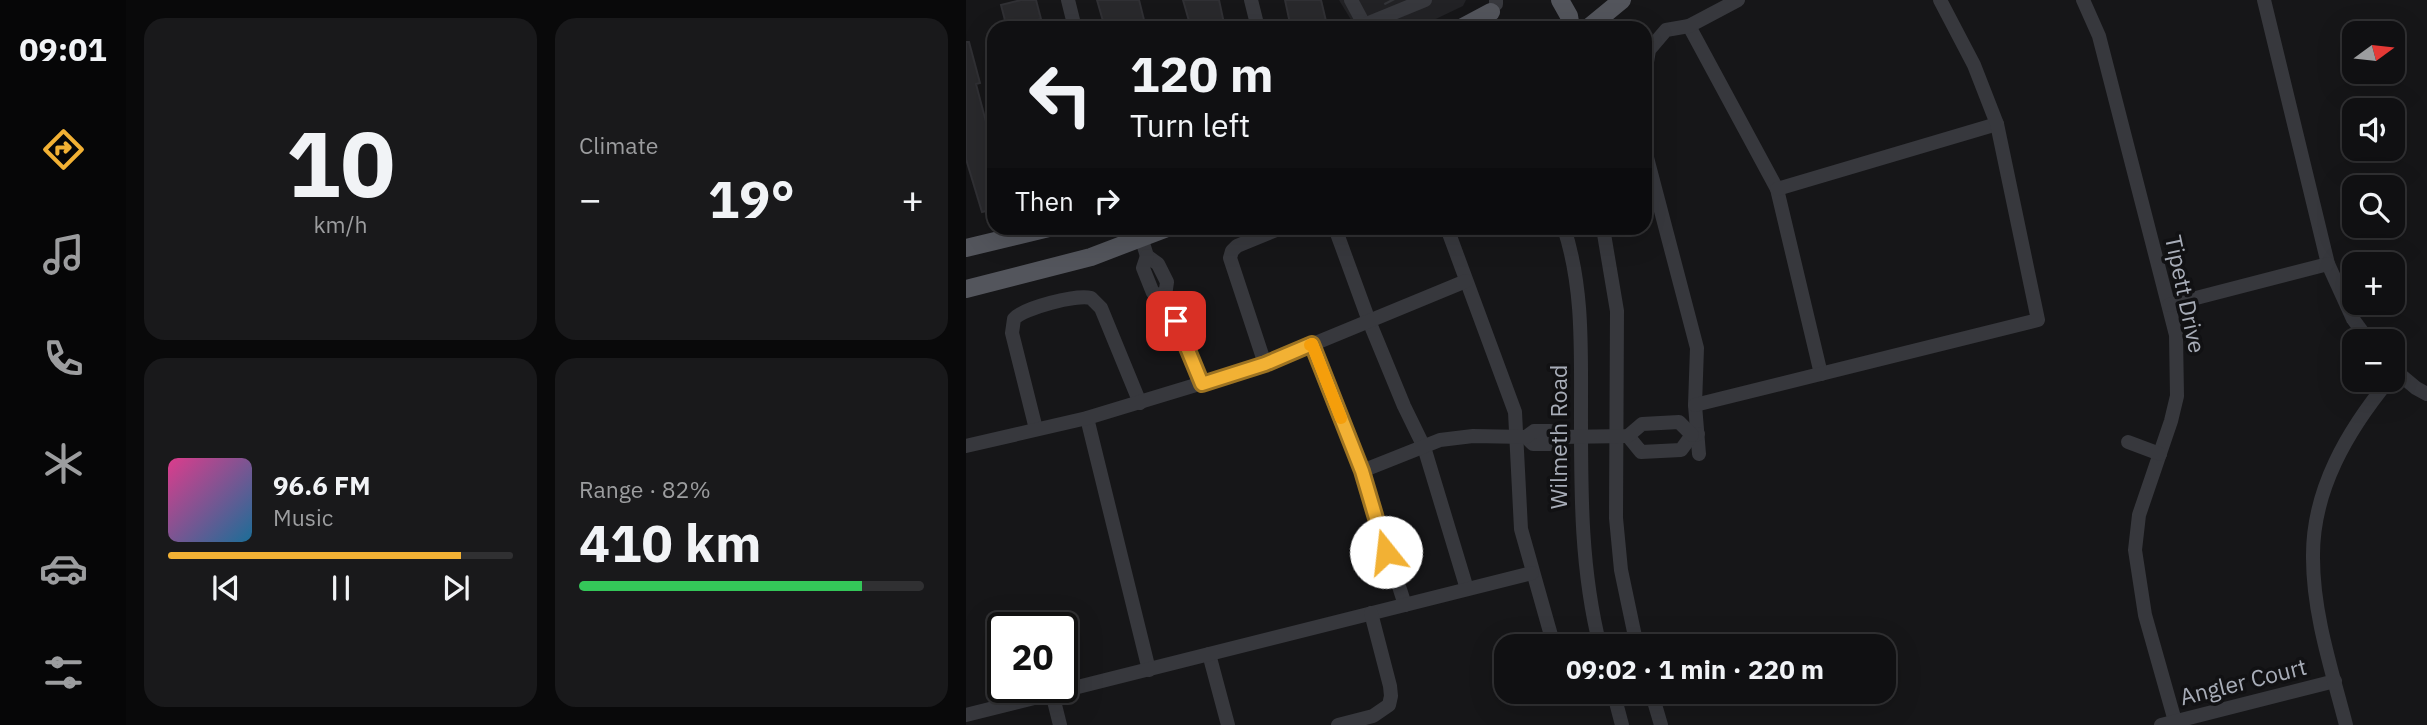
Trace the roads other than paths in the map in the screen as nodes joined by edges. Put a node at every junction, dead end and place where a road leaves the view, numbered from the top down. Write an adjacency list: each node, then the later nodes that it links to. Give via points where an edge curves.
1 (1068, 0): 12 (street)
2 (1251, 0): 13 (street)
3 (1351, 0): 14 (street)
4 (1560, 0): 17 (main road)
5 (1622, 0): 18 (main road)
6 (1738, 0): 19 (street)
7 (1940, 0): 21 (street, via 1974,65)
8 (2083, 0): 36 (street, Tipett Drive, via 2099,36)
9 (2264, 0): 33 (street)
10 (1408, 3): 15 (street)
11 (1494, 9): 16 (main road)
12 (1073, 21)
13 (1256, 21)
14 (1362, 21)
15 (1374, 21)
16 (1473, 21)
17 (1570, 21)
18 (1596, 21)
19 (1689, 26): 20 (street, via 1666,30); 23 (street)
20 (1652, 46)
21 (1997, 124): 23 (street); 41 (street, via 2038,320)
22 (1652, 177): 47 (street, via 1697,348)
23 (1777, 189): 41 (street)
24 (1020, 235): 32 (main road)
25 (1135, 235): 35 (main road, via 1082,260)
26 (1140, 235): 43 (street, via 1147,256 1158,264 1167,282 1165,296)
27 (1264, 235): 40 (street, via 1237,246 1230,258)
28 (1338, 235): 37 (street)
29 (1450, 235): 34 (street)
30 (1566, 235): 51 (street, Wilmeth Road, via 1579,307)
31 (1605, 235): 52 (street, via 1617,311)
32 (966, 248)
33 (2328, 264): 36 (street); 38 (street)
34 (1466, 281): 37 (street); 53 (street)
35 (966, 289)
36 (2169, 305): 58 (street, Tipett Drive, via 2176,335 2177,396)
37 (1369, 321): 39 (street); 56 (street)
38 (2360, 329)
39 (1312, 344): 40 (street); 59 (street)
40 (1265, 364): 43 (street)
41 (1821, 374): 47 (street)
42 (2405, 381): 45 (street)
43 (1202, 384): 46 (street)
44 (2378, 392): 69 (street, via 2340,449 2315,526 2316,597)
45 (2427, 394)
46 (1140, 403): 48 (street); 49 (street, via 1101,307 1091,298 1078,297 1024,311 1014,319 1012,333)
47 (1695, 405): 50 (street)
48 (1087, 418): 49 (street); 68 (street)
49 (1036, 429): 55 (street)
50 (1695, 435): 52 (street, via 1679,422 1642,424); 52 (street, via 1681,450 1641,453); 57 (street)
51 (1581, 436): 52 (street); 53 (street, via 1534,431); 65 (street, Wilmeth Road, via 1581,522)
52 (1623, 436): 66 (street, via 1616,518)
53 (1522, 437): 56 (street, via 1454,438); 60 (street, via 1521,528)
54 (2128, 442): 58 (street)
55 (966, 446)
56 (1424, 447): 59 (street); 61 (street)
57 (1699, 454)
58 (2160, 454): 76 (street, Tipett Drive, via 2139,515 2135,550)
59 (1362, 471): 62 (street)
60 (1532, 573): 61 (street); 64 (street)
61 (1467, 589): 62 (street)
62 (1405, 605): 63 (street)
63 (1371, 613): 67 (street); 79 (street, via 1390,687 1389,705 1373,716)
64 (1550, 634)
65 (1598, 634)
66 (1634, 634)
67 (1209, 654): 68 (street); 78 (street)
68 (1149, 670): 70 (street)
69 (2335, 681): 76 (street, Angler Court); 82 (street)
70 (1078, 687)
71 (1013, 703): 75 (street)
72 (1054, 703): 77 (street)
73 (1616, 704): 80 (street)
74 (1655, 704): 81 (street)
75 (966, 715)
76 (2168, 723)
77 (1060, 725)
78 (1228, 725)
79 (1338, 725)
80 (1622, 725)
81 (1661, 725)
82 (2346, 725)

